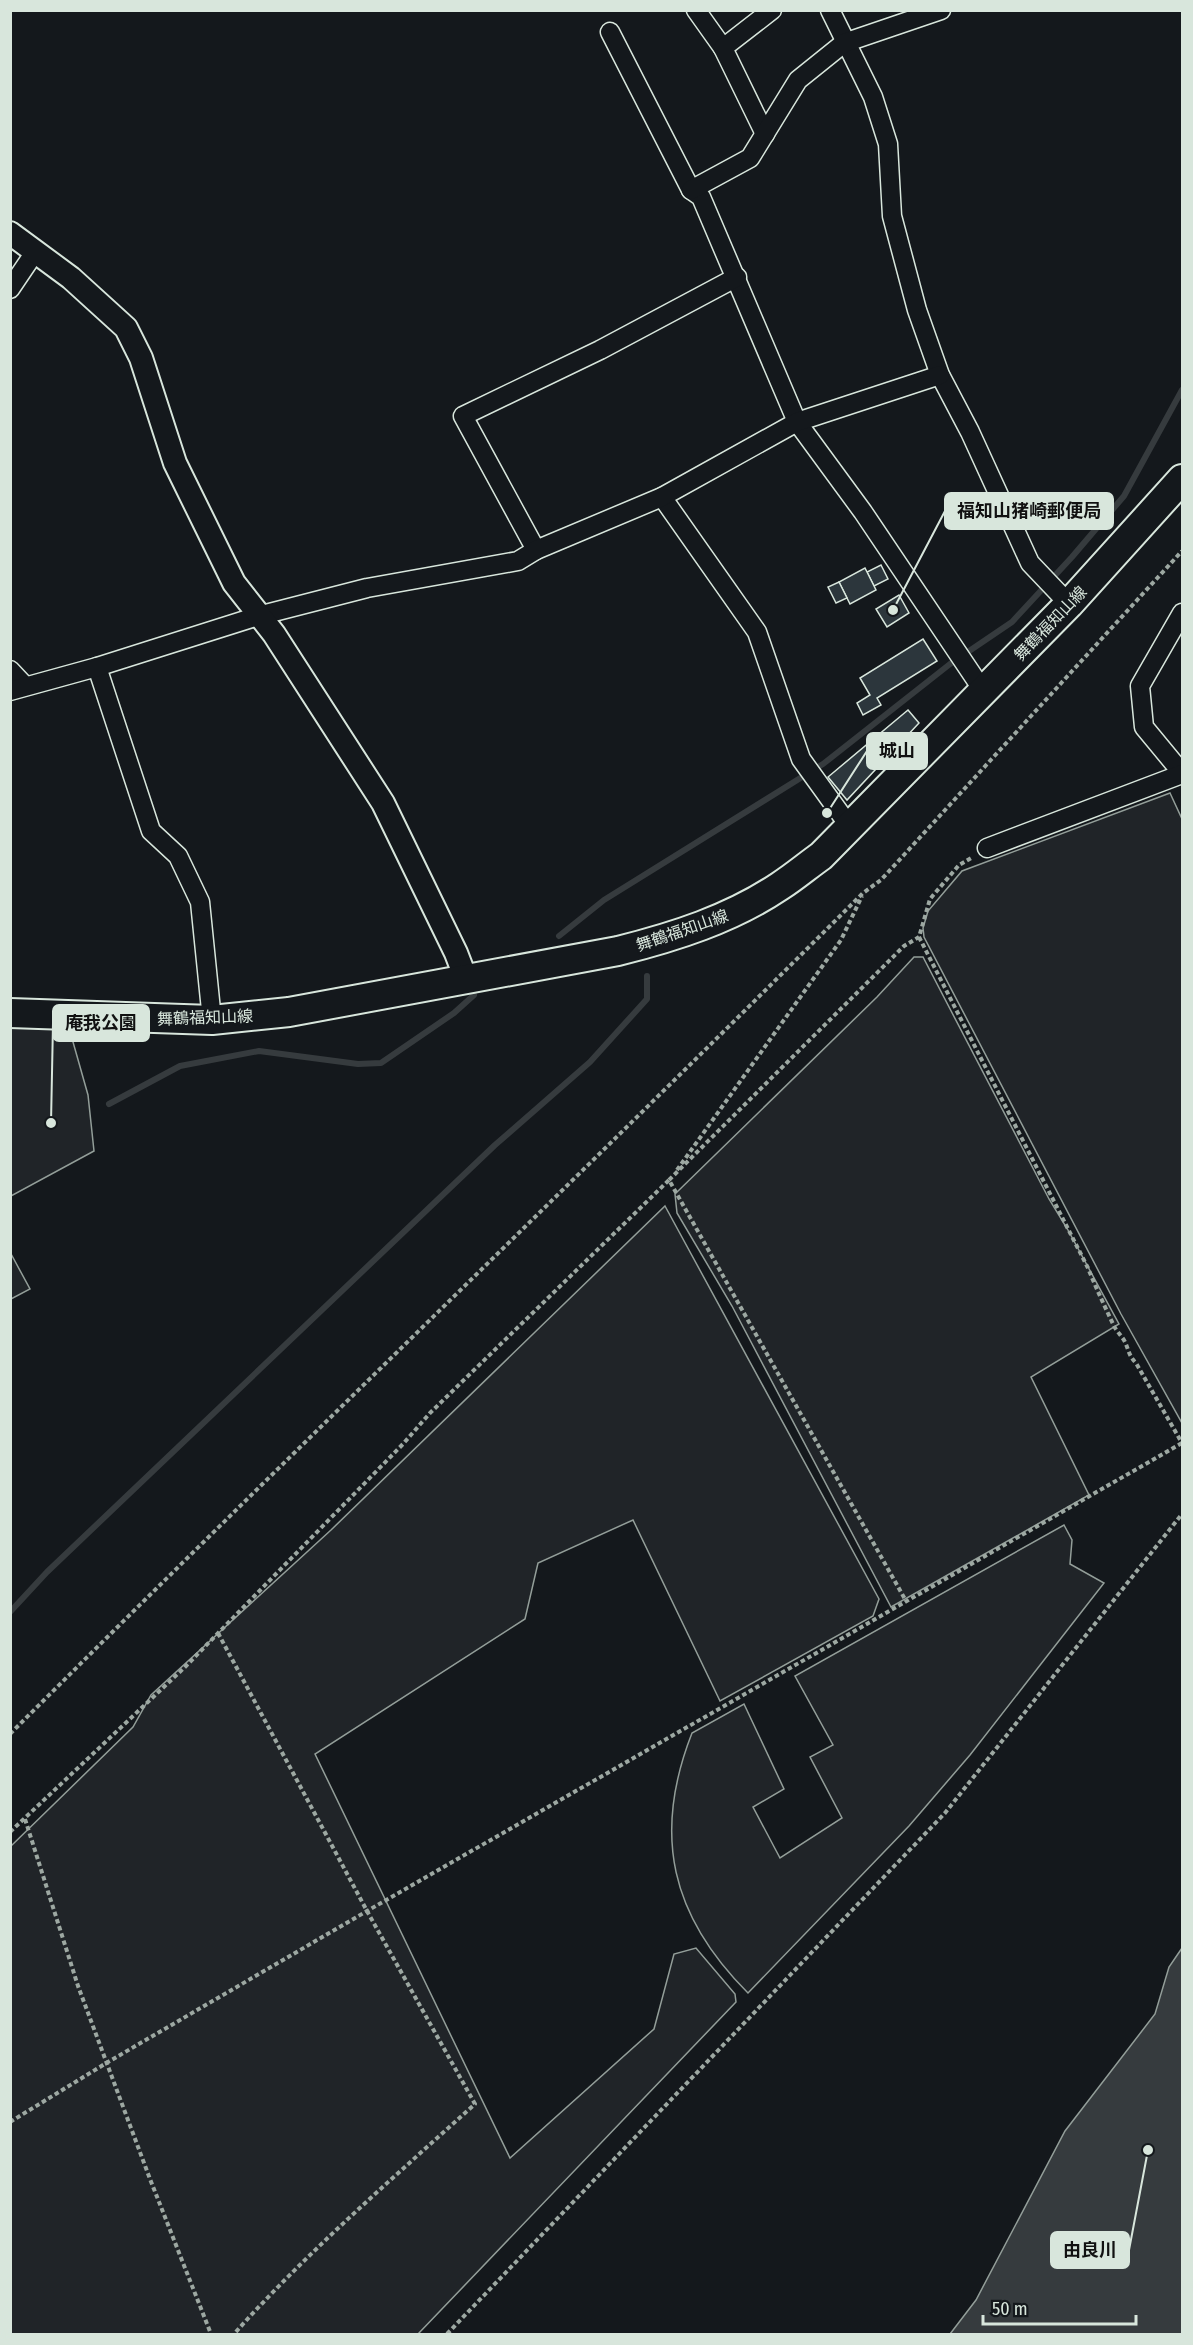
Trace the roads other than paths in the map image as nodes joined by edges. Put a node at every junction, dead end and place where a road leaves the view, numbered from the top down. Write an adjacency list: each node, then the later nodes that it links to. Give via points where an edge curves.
1 (696, 10): 7 (street)
2 (772, 10): 7 (street)
3 (830, 10): 6 (street)
4 (941, 10): 6 (street)
5 (610, 32): 9 (street)
6 (844, 43): 8 (street, via 798,80); 14 (street, via 873,98 888,144 892,216 917,310)
7 (723, 48): 8 (street)
8 (765, 134): 9 (street, via 750,158)
9 (691, 190): 12 (street, via 701,197)
10 (10, 233): 11 (street)
11 (35, 252): 13 (street); 21 (street, via 71,278 126,328 141,358 175,463 234,583)
12 (737, 277): 15 (street); 18 (street, via 464,416)
13 (10, 289)
14 (940, 375): 15 (street); 19 (street, via 1029,563)
15 (797, 422): 17 (street); 25 (street, via 863,512)
16 (1182, 479): 19 (main road, 舞鶴福知山線)
17 (662, 497): 18 (street); 27 (street, via 757,633 801,759)
18 (536, 550): 21 (street, via 518,561 367,588)
19 (1069, 604): 25 (main road, 舞鶴福知山線)
20 (1182, 614): 26 (street, via 1140,686 1144,728)
21 (258, 616): 22 (street); 29 (street, via 274,634 383,803)
22 (97, 667): 24 (street); 31 (street, via 151,831 178,856 201,902)
23 (10, 670): 24 (street)
24 (18, 689)
25 (984, 692): 27 (main road, 舞鶴福知山線)
26 (1182, 774): 28 (street)
27 (850, 827): 29 (main road, 舞鶴福知山線, via 821,856 779,887 729,914 681,933 618,951)
28 (987, 848)
29 (466, 979): 31 (main road, 舞鶴福知山線, via 289,1012)
30 (10, 1013): 31 (main road, 舞鶴福知山線)
31 (212, 1020)

